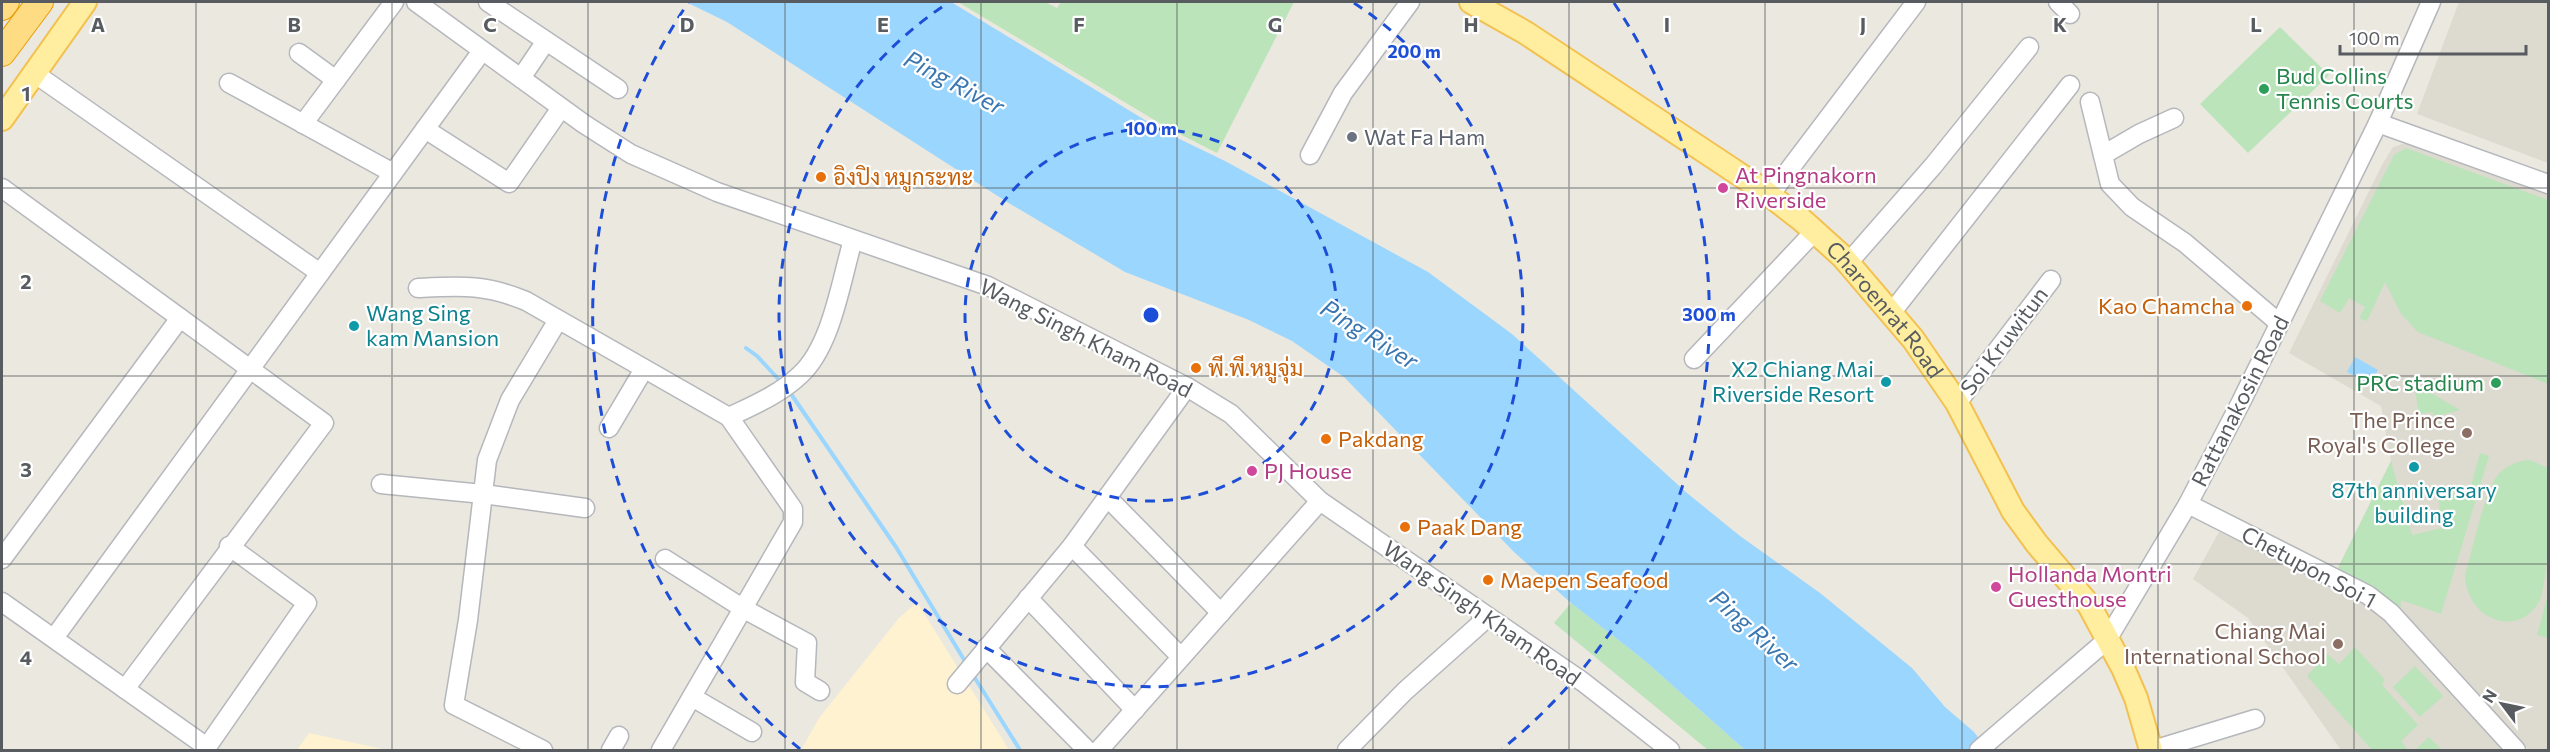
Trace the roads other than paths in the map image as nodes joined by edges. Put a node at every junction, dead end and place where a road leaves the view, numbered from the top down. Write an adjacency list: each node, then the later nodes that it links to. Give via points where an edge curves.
1 (6, 2): 13 (highway)
2 (40, 2): 17 (highway)
3 (67, 2): 25 (main road)
4 (85, 2): 19 (main road)
5 (394, 2): 21 (street)
6 (416, 2): 16 (street, Wang Singh Kham Road)
7 (488, 2): 14 (street)
8 (1410, 2): 34 (street, via 1343,93)
9 (1904, 2): 38 (street)
10 (1916, 2): 38 (street)
11 (1478, 3): 38 (main road, Charoenrat Road)
12 (2428, 3): 30 (street, Rattanakosin Road)
13 (2, 7)
14 (546, 41): 20 (street); 24 (street)
15 (2029, 46): 41 (street, via 1933,166)
16 (482, 51): 20 (street, Wang Singh Kham Road); 32 (street)
17 (2, 53)
18 (299, 53): 21 (street)
19 (34, 73): 29 (main road); 42 (street)
20 (520, 78): 27 (street, Wang Singh Kham Road)
21 (336, 80): 31 (street)
22 (229, 83): 31 (street)
23 (2070, 85): 45 (street)
24 (618, 89)
25 (2, 97)
26 (2090, 102): 33 (street)
27 (561, 108): 32 (street, via 509,183); 40 (street, Wang Singh Kham Road, via 631,154 671,173)
28 (2174, 118): 33 (street)
29 (2, 119)
30 (2378, 123): 36 (street); 48 (street, Rattanakosin Road)
31 (303, 124): 35 (street)
32 (426, 129): 35 (street)
33 (2103, 155): 48 (street, via 2110,184 2132,207 2185,243)
34 (1310, 156)
35 (393, 173): 42 (street)
36 (2548, 184)
37 (2, 188): 46 (street)
38 (1766, 192): 39 (main road, Charoenrat Road)
39 (1815, 231): 41 (main road, Charoenrat Road); 49 (street)
40 (853, 240): 52 (street, Wang Singh Kham Road, via 988,286); 54 (street, via 828,330 816,356 778,392)
41 (1848, 263): 45 (main road, Charoenrat Road)
42 (320, 273): 51 (street)
43 (2051, 280): 53 (street, Soi Kruwitun)
44 (418, 288): 47 (street, via 470,286 500,291)
45 (1892, 312): 53 (main road, Charoenrat Road)
46 (180, 318): 51 (street); 64 (street)
47 (558, 320): 50 (street); 57 (street, via 510,400 487,460)
48 (2279, 323): 60 (street, Rattanakosin Road)
49 (1694, 359)
50 (644, 369): 54 (street); 55 (street)
51 (251, 370): 62 (street, via 324,423); 71 (street)
52 (1187, 387): 58 (street); 59 (street, Wang Singh Kham Road, via 1231,414)
53 (1957, 403): 72 (main road, Charoenrat Road, via 2013,511 2090,605)
54 (729, 417): 68 (street, via 793,509 793,522)
55 (609, 428)
56 (381, 484): 57 (street)
57 (483, 494): 61 (street); 82 (street, via 454,705)
58 (1107, 497): 63 (street); 69 (street)
59 (1320, 501): 69 (street); 70 (street, Wang Singh Kham Road)
60 (2188, 504): 72 (street, Rattanakosin Road); 90 (street, Chetupon Soi 1, via 2368,596 2391,613)
61 (585, 508)
62 (229, 546): 76 (street); 76 (street, via 307,603 207,747)
63 (1072, 546): 66 (street); 74 (street)
64 (2, 559)
65 (665, 560): 68 (street)
66 (1028, 598): 73 (street); 79 (street)
67 (2, 602): 71 (street)
68 (744, 609): 77 (street, via 807,644 806,682); 78 (street)
69 (1221, 613): 74 (street)
70 (1488, 617): 86 (street); 87 (street, Wang Singh Kham Road, via 1584,682)
71 (54, 638): 76 (street)
72 (2107, 640): 88 (street, Rattanakosin Road); 89 (main road, Charoenrat Road, via 2136,698)
73 (986, 648): 75 (street); 84 (street)
74 (1181, 657): 79 (street)
75 (957, 684)
76 (124, 689)
77 (820, 691)
78 (692, 697): 81 (street); 83 (street)
79 (1135, 710): 85 (street)
80 (2255, 719): 89 (street)
81 (752, 732)
82 (543, 750)
83 (661, 750)
84 (1087, 750)
85 (1100, 750)
86 (1347, 750)
87 (1670, 750)
88 (1979, 750)
89 (2152, 750)
90 (2516, 750)

